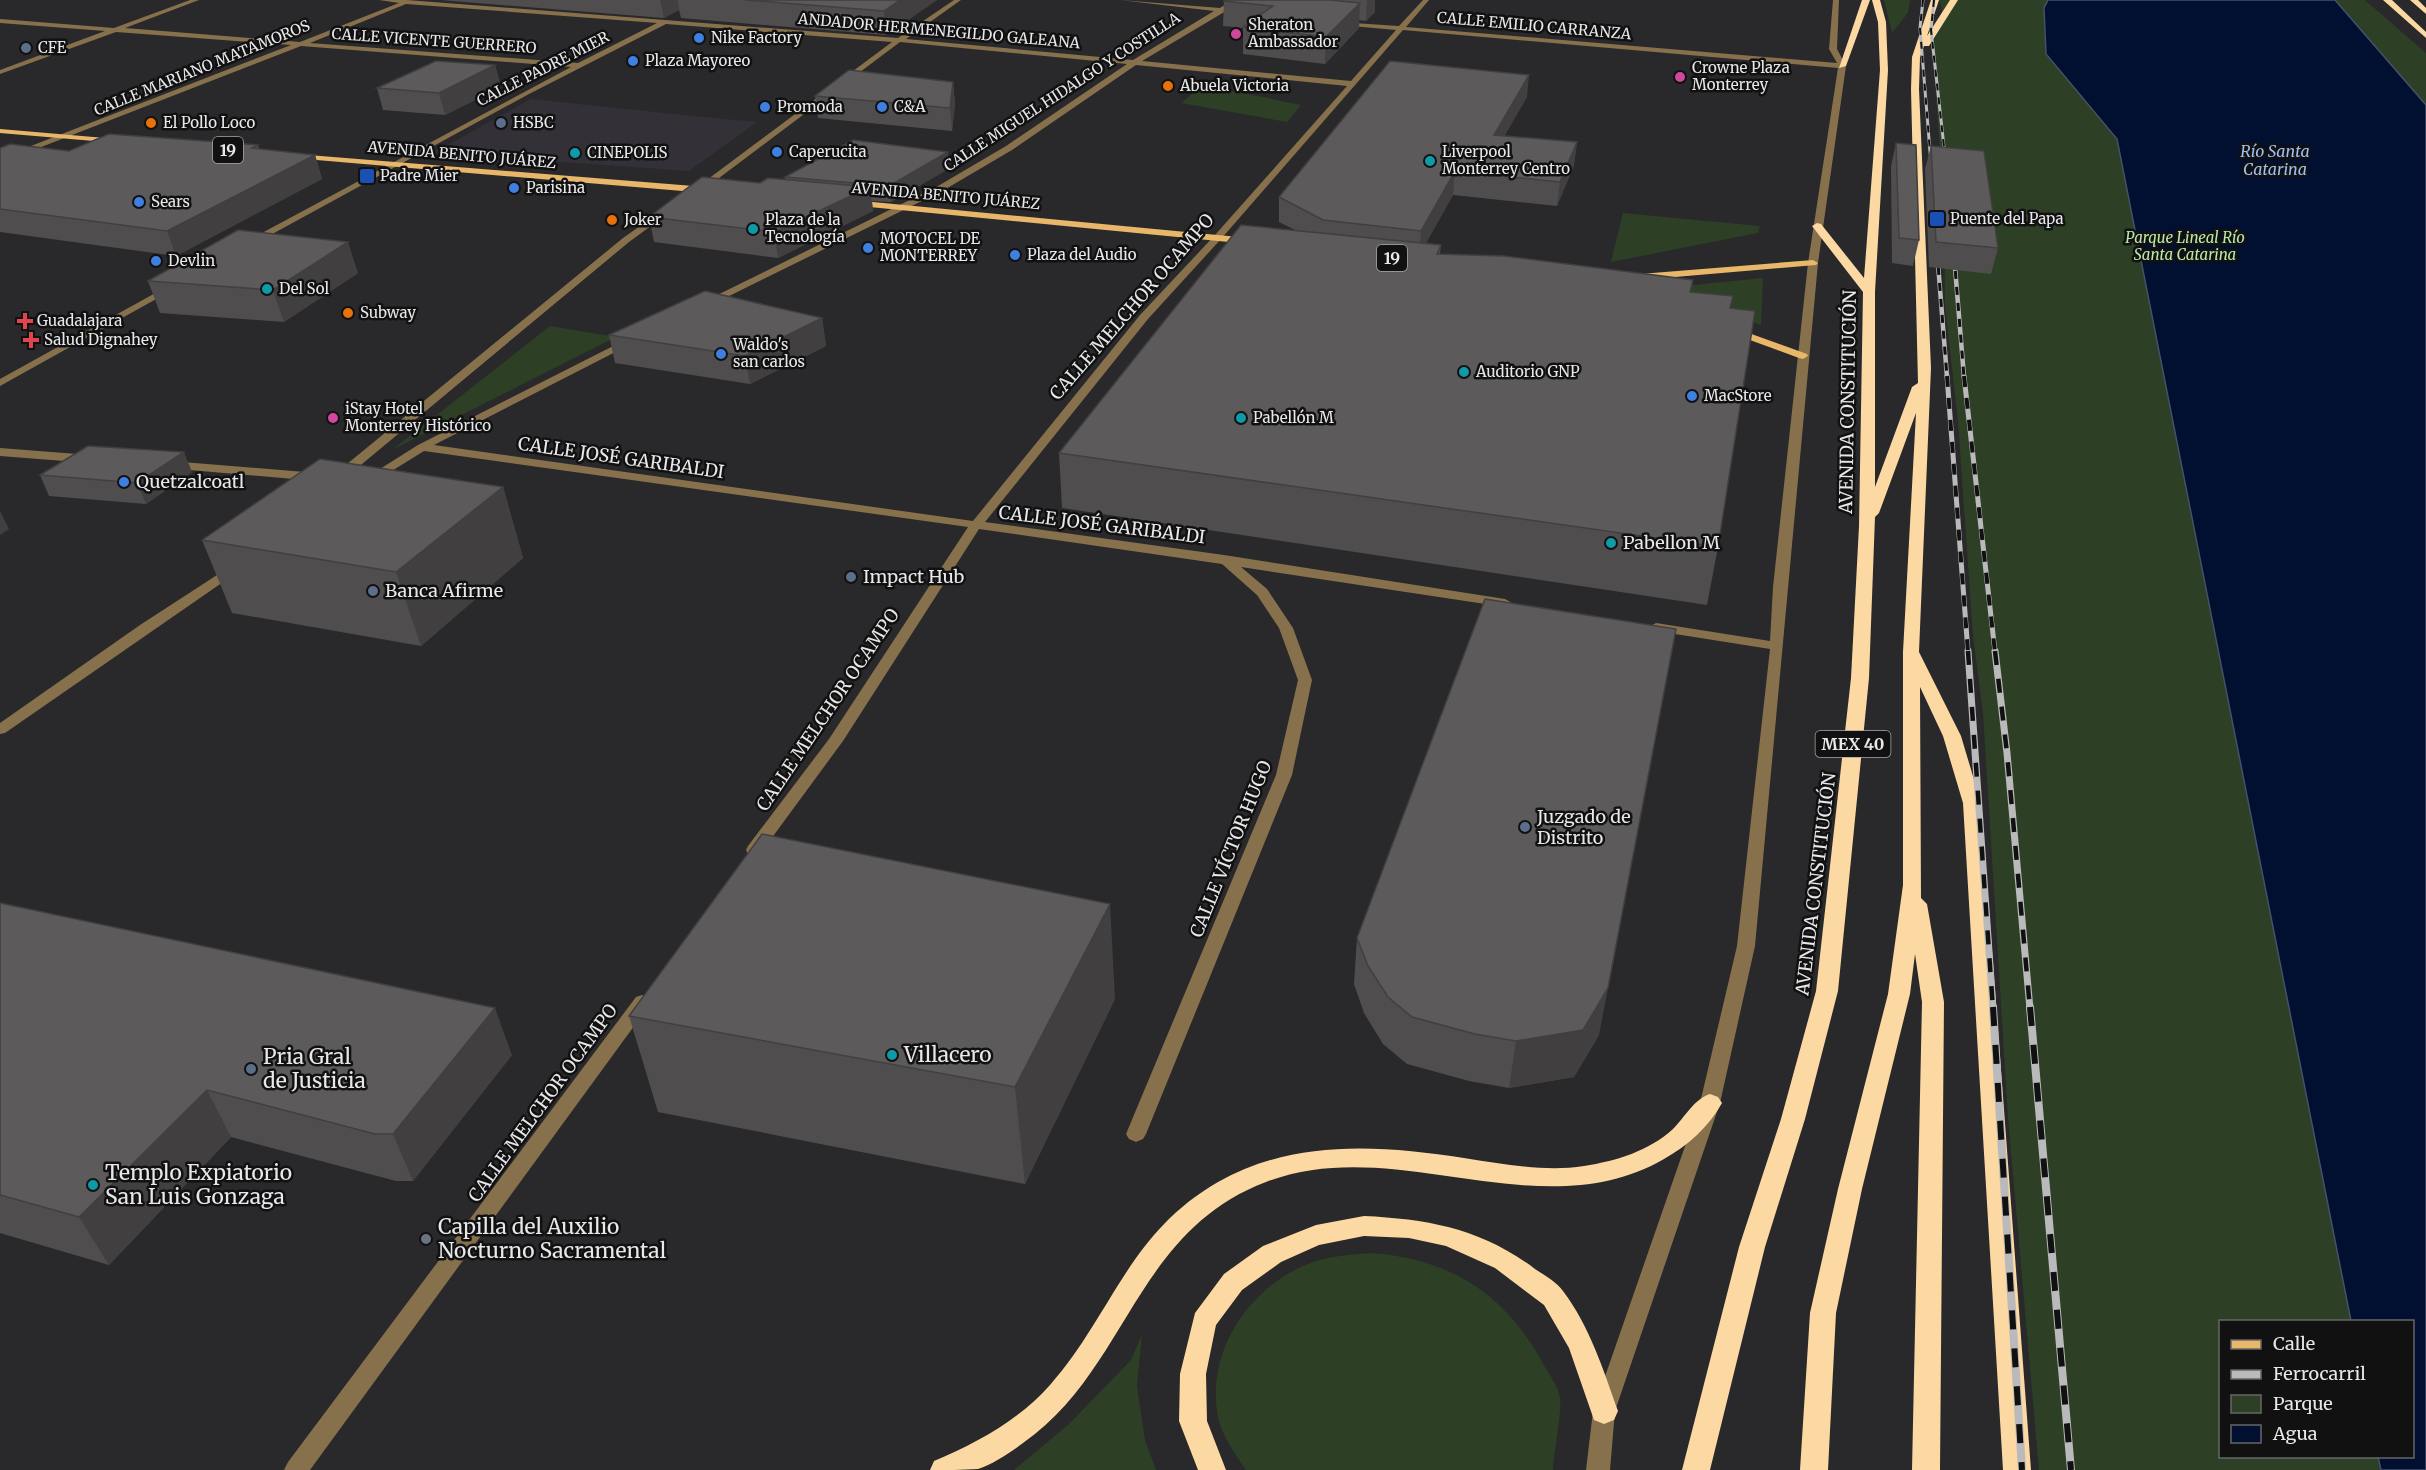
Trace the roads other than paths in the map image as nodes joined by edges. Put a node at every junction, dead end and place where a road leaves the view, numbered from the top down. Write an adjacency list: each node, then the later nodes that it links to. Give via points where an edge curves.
1 (196, 0): 23 (street)
2 (382, 0): 14 (street, ANDADOR HERMENEGILDO GALEANA)
3 (958, 0): 25 (street)
4 (1123, 0): 15 (street)
5 (1237, 0): 15 (street, CALLE MIGUEL HIDALGO Y COSTILLA)
6 (1426, 0): 22 (street, CALLE MELCHOR OCAMPO)
7 (1836, 0): 30 (street, via 1833,50)
8 (1866, 0): 30 (highway)
9 (1876, 0): 52 (highway, AVENIDA CONSTITUCIÓN / MEX 40, via 1882,22 1884,69)
10 (1935, 0): 27 (highway, MEX 40)
11 (1954, 0): 27 (highway)
12 (2387, 0): 24 (highway)
13 (2414, 0): 17 (highway)
14 (410, 1): 20 (street, ANDADOR HERMENEGILDO GALEANA); 26 (street, CALLE MARIANO MATAMOROS)
15 (1222, 10): 16 (street); 28 (street, CALLE MIGUEL HIDALGO Y COSTILLA)
16 (1233, 11)
17 (2426, 12)
18 (676, 17): 20 (street, CALLE PADRE MIER)
19 (0, 21): 23 (street, CALLE VICENTE GUERRERO)
20 (666, 22): 25 (street, ANDADOR HERMENEGILDO GALEANA); 29 (street, CALLE PADRE MIER)
21 (1332, 22): 22 (street, CALLE EMILIO CARRANZA)
22 (1402, 28): 30 (street, CALLE EMILIO CARRANZA); 32 (street, CALLE MELCHOR OCAMPO)
23 (116, 29): 26 (street, CALLE VICENTE GUERRERO); 31 (street)
24 (2426, 36)
25 (899, 40): 28 (street, ANDADOR HERMENEGILDO GALEANA); 39 (street)
26 (299, 44): 29 (street, CALLE VICENTE GUERRERO); 34 (street, CALLE MARIANO MATAMOROS)
27 (1917, 57): 57 (highway, MEX 40)
28 (1134, 63): 32 (street, ANDADOR HERMENEGILDO GALEANA); 43 (street, CALLE MIGUEL HIDALGO Y COSTILLA, via 1008,148)
29 (579, 65): 38 (street, CALLE PADRE MIER)
30 (1842, 66): 45 (street)
31 (0, 72)
32 (1354, 84): 46 (street, CALLE MELCHOR OCAMPO)
33 (0, 131): 34 (main road)
34 (65, 136): 35 (main road); 37 (street, CALLE MARIANO MATAMOROS)
35 (128, 142)
36 (282, 155): 38 (main road, AVENIDA BENITO JUÁREZ)
37 (0, 161)
38 (392, 164): 39 (main road, AVENIDA BENITO JUÁREZ); 48 (street, CALLE PADRE MIER)
39 (700, 189): 40 (main road, AVENIDA BENITO JUÁREZ); 42 (street)
40 (711, 190)
41 (837, 201): 43 (main road, AVENIDA BENITO JUÁREZ)
42 (682, 202)
43 (906, 207): 46 (main road, AVENIDA BENITO JUÁREZ); 53 (street, CALLE MIGUEL HIDALGO Y COSTILLA)
44 (672, 208): 63 (street, via 626,240)
45 (1817, 226): 49 (street); 52 (highway)
46 (1218, 237): 47 (main road, AVENIDA BENITO JUÁREZ); 64 (street, CALLE MELCHOR OCAMPO, via 1144,317)
47 (1263, 243)
48 (248, 245)
49 (1813, 263): 50 (main road); 56 (street)
50 (1626, 278)
51 (176, 285): 58 (street)
52 (1869, 292): 65 (highway, AVENIDA CONSTITUCIÓN / MEX 40)
53 (696, 309)
54 (1717, 325): 56 (main road)
55 (644, 334): 59 (street)
56 (1803, 356): 70 (street)
57 (1925, 368): 65 (highway); 71 (highway, MEX 40)
58 (0, 383)
59 (422, 447): 63 (street, via 364,483); 64 (street, CALLE JOSÉ GARIBALDI)
60 (0, 452): 61 (street)
61 (105, 460)
62 (163, 465): 63 (street)
63 (338, 478)
64 (975, 526): 66 (street, CALLE JOSÉ GARIBALDI); 73 (street, CALLE MELCHOR OCAMPO, via 835,741)
65 (1868, 526): 83 (highway, AVENIDA CONSTITUCIÓN / MEX 40, via 1860,678 1827,991 1793,1119 1752,1246)
66 (1224, 559): 68 (street, CALLE JOSÉ GARIBALDI); 77 (street, CALLE VÍCTOR HUGO, via 1262,592 1286,628 1305,680 1284,775)
67 (242, 563): 72 (street)
68 (1518, 605)
69 (1647, 626): 70 (street)
70 (1777, 646): 76 (street, via 1746,946)
71 (1911, 652): 74 (highway, MEX 40); 86 (highway, via 1952,736 1972,803)
72 (0, 730)
73 (747, 860)
74 (1913, 885): 84 (highway, MEX 40, via 1899,994 1823,1313); 85 (highway, via 1933,1002)
75 (649, 993): 79 (street, CALLE MELCHOR OCAMPO)
76 (1710, 1103): 78 (street); 80 (highway, via 1674,1143 1632,1166 1592,1176 1539,1177 1359,1156 1311,1160 1257,1174 1203,1203 1154,1251 1098,1342 1059,1395 981,1456)
77 (1136, 1134)
78 (1604, 1411): 81 (highway, via 1581,1344 1553,1297 1504,1260 1450,1236 1409,1228 1364,1226 1316,1235 1272,1254 1233,1282 1204,1322 1193,1374 1193,1421); 82 (street)
79 (296, 1470)
80 (944, 1470)
81 (1212, 1470)
82 (1598, 1470)
83 (1696, 1470)
84 (1814, 1470)
85 (1926, 1470)
86 (2017, 1470)

